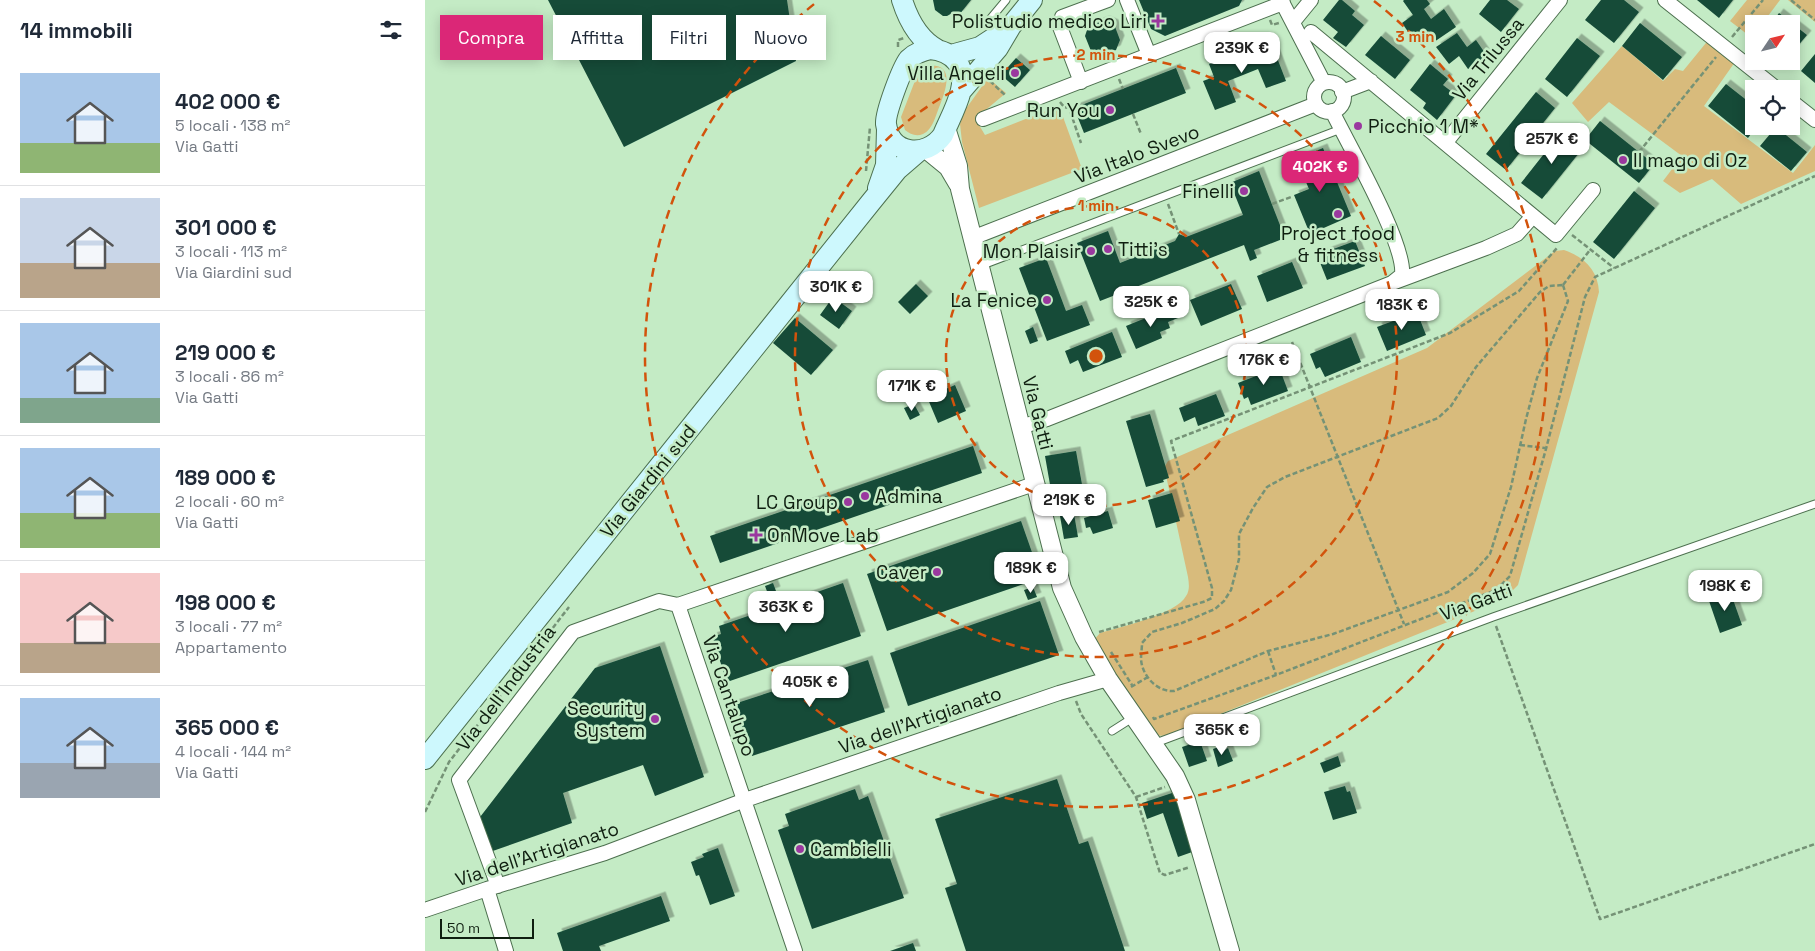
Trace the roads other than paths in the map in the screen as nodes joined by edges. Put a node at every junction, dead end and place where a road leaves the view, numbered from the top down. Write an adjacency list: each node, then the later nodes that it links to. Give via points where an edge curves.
1 (1006, 0): 11 (lane)
2 (1032, 0): 12 (main road)
3 (1108, 0): 19 (street, via 1060,20)
4 (1127, 0): 15 (street)
5 (1311, 0): 10 (street)
6 (1560, 0): 31 (street, Via Trilussa)
7 (1665, 0): 17 (street)
8 (1282, 1): 10 (street); 15 (street)
9 (905, 9): 14 (main road, via 927,44); 16 (main road, via 908,50)
10 (1293, 22): 20 (street)
11 (987, 24)
12 (1011, 26): 14 (main road, via 980,47); 21 (main road, via 998,48)
13 (1311, 32): 18 (street)
14 (944, 52): 16 (main road, via 922,51 910,59); 21 (main road, via 962,71)
15 (1149, 55): 19 (street)
16 (901, 59): 28 (main road, via 886,123)
17 (1766, 80)
18 (1371, 81): 22 (street); 31 (street)
19 (1081, 82): 26 (street)
20 (1324, 83): 22 (street, via 1337,85); 23 (street, via 1315,92)
21 (961, 91): 29 (main road)
22 (1342, 92): 25 (street, via 1342,104)
23 (1316, 104): 25 (street, via 1325,111); 37 (street, Via Italo Svevo)
24 (1800, 108): 27 (street)
25 (1332, 111): 30 (street)
26 (983, 120)
27 (1815, 120)
28 (879, 125): 32 (main road, via 898,145 911,151); 35 (main road, via 886,164)
29 (946, 128): 32 (main road, via 939,141); 33 (street, Via Gatti, via 958,166)
30 (1341, 129): 38 (lane); 39 (street, via 1385,217 1399,254 1402,275)
31 (1446, 142): 36 (street)
32 (923, 150): 33 (street, Via Gatti, via 948,167); 35 (main road, via 897,170)
33 (960, 189): 37 (street, Via Gatti)
34 (1593, 190): 36 (street, via 1556,235)
35 (871, 202): 48 (main road, Via Giardini sud)
36 (1533, 216): 39 (street, via 1509,238)
37 (972, 238): 38 (street, Via Gatti)
38 (979, 266): 40 (street, Via Gatti)
39 (1392, 283): 40 (street)
40 (1020, 427): 41 (street, Via Gatti)
41 (1034, 484): 43 (street, Via dell'Industria); 44 (street, Via Gatti, via 1062,588)
42 (1815, 504): 47 (lane, Via Gatti, via 1493,617)
43 (678, 605): 49 (street, Via Cantalupo); 50 (street, Via dell'Industria, via 659,601 573,632 459,780)
44 (1108, 679): 45 (street, Via Gatti, via 1126,690); 49 (street, Via dell'Artigianato)
45 (1142, 714): 46 (lane); 47 (street, Via Gatti)
46 (1112, 731)
47 (1153, 744): 54 (street, Via Gatti, via 1175,776 1186,800)
48 (425, 759)
49 (745, 800): 50 (street, Via dell'Artigianato, via 605,853); 53 (street)
50 (492, 887): 51 (street, Via dell'Artigianato); 52 (street)
51 (425, 910)
52 (506, 951)
53 (795, 951)
54 (1230, 951)

